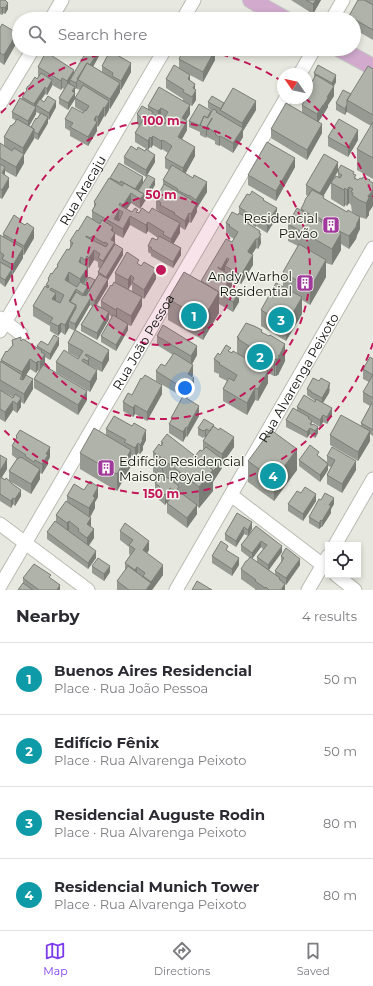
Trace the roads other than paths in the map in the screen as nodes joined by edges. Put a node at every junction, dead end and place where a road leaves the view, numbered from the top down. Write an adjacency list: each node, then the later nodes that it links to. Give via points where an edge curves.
1 (62, 0): 5 (street)
2 (194, 0): 6 (street)
3 (251, 0): 7 (main road)
4 (343, 0): 8 (street)
5 (55, 12)
6 (187, 12)
7 (272, 12)
8 (336, 12)
9 (29, 56): 15 (street)
10 (161, 56): 18 (street, Rua Aracaju)
11 (310, 56): 14 (street)
12 (353, 56): 13 (main road)
13 (373, 67)
14 (303, 68)
15 (0, 104)
16 (282, 104): 24 (street, Rua João Pessoa)
17 (373, 248): 21 (street, Rua Alvarenga Peixoto)
18 (2, 324): 19 (street)
19 (21, 334)
20 (373, 479): 23 (street)
21 (231, 495): 25 (street); 30 (street, Rua Alvarenga Peixoto)
22 (0, 524): 24 (street)
23 (336, 542)
24 (25, 543): 28 (street, Rua João Pessoa); 29 (street)
25 (325, 563)
26 (325, 565): 31 (street)
27 (340, 578): 32 (street)
28 (0, 586)
29 (88, 590)
30 (176, 590)
31 (308, 590)
32 (355, 590)

